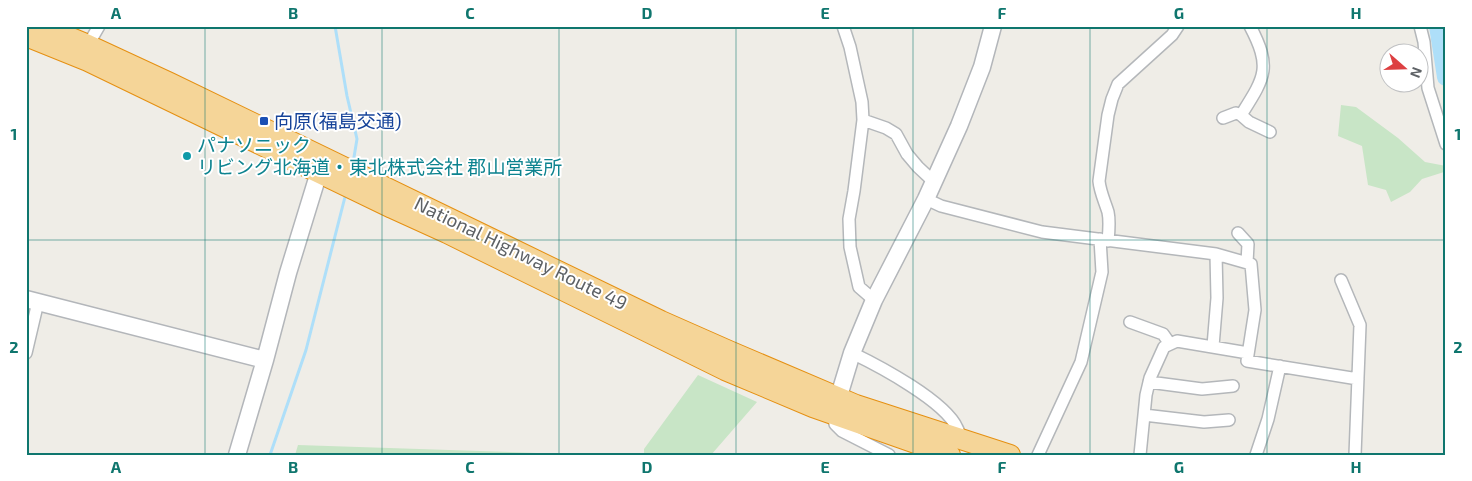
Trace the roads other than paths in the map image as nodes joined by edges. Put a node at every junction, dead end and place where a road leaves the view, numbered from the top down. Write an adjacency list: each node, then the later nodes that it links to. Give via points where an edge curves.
1 (42, 26): 9 (highway, National Highway Route 49)
2 (99, 26): 9 (street)
3 (843, 26): 12 (street, via 862,102)
4 (993, 26): 16 (street, via 960,126)
5 (1178, 26): 19 (street, via 1118,84 1112,99 1099,181 1109,223)
6 (1250, 26): 10 (street, via 1264,65 1258,88)
7 (1420, 26): 14 (street, via 1428,88)
8 (26, 36): 15 (highway, National Highway Route 49, via 88,61)
9 (88, 45): 36 (highway, National Highway Route 49, via 738,355)
10 (1241, 115): 11 (street, via 1236,113); 13 (street)
11 (1223, 118)
12 (863, 120): 16 (street, via 896,134 907,154); 24 (street, via 849,219 850,247 858,287)
13 (1270, 132)
14 (1446, 144)
15 (319, 172): 31 (street); 36 (highway, National Highway Route 49, via 725,370 772,391)
16 (934, 182): 17 (street)
17 (926, 199): 19 (street, via 941,206 1042,232); 24 (street)
18 (1238, 233): 21 (street, via 1248,244)
19 (1104, 240): 20 (street); 43 (street, via 1102,272 1081,362)
20 (1216, 254): 21 (street); 27 (street)
21 (1247, 263): 29 (street, via 1251,264 1254,310)
22 (1340, 280): 33 (street, via 1360,325)
23 (32, 300): 28 (street); 31 (street)
24 (874, 300): 30 (street)
25 (1130, 322): 26 (street, via 1163,334)
26 (1170, 344): 27 (street, via 1177,341); 34 (street, via 1164,347)
27 (1213, 346): 29 (street)
28 (26, 352)
29 (1248, 352): 32 (street, via 1247,361)
30 (852, 353): 36 (street); 39 (street, via 878,366 945,411 957,427)
31 (266, 360): 40 (street)
32 (1280, 366): 33 (street); 45 (street)
33 (1358, 379): 46 (street)
34 (1149, 382): 35 (street, via 1202,389); 37 (street)
35 (1233, 386)
36 (836, 406): 39 (highway, National Highway Route 49); 41 (street, via 835,424 842,431)
37 (1144, 414): 38 (street, via 1204,422); 44 (street)
38 (1229, 420)
39 (956, 447): 42 (highway, National Highway Route 49)
40 (237, 455)
41 (889, 455)
42 (1010, 455)
43 (1038, 455)
44 (1140, 455)
45 (1256, 455)
46 (1355, 455)

